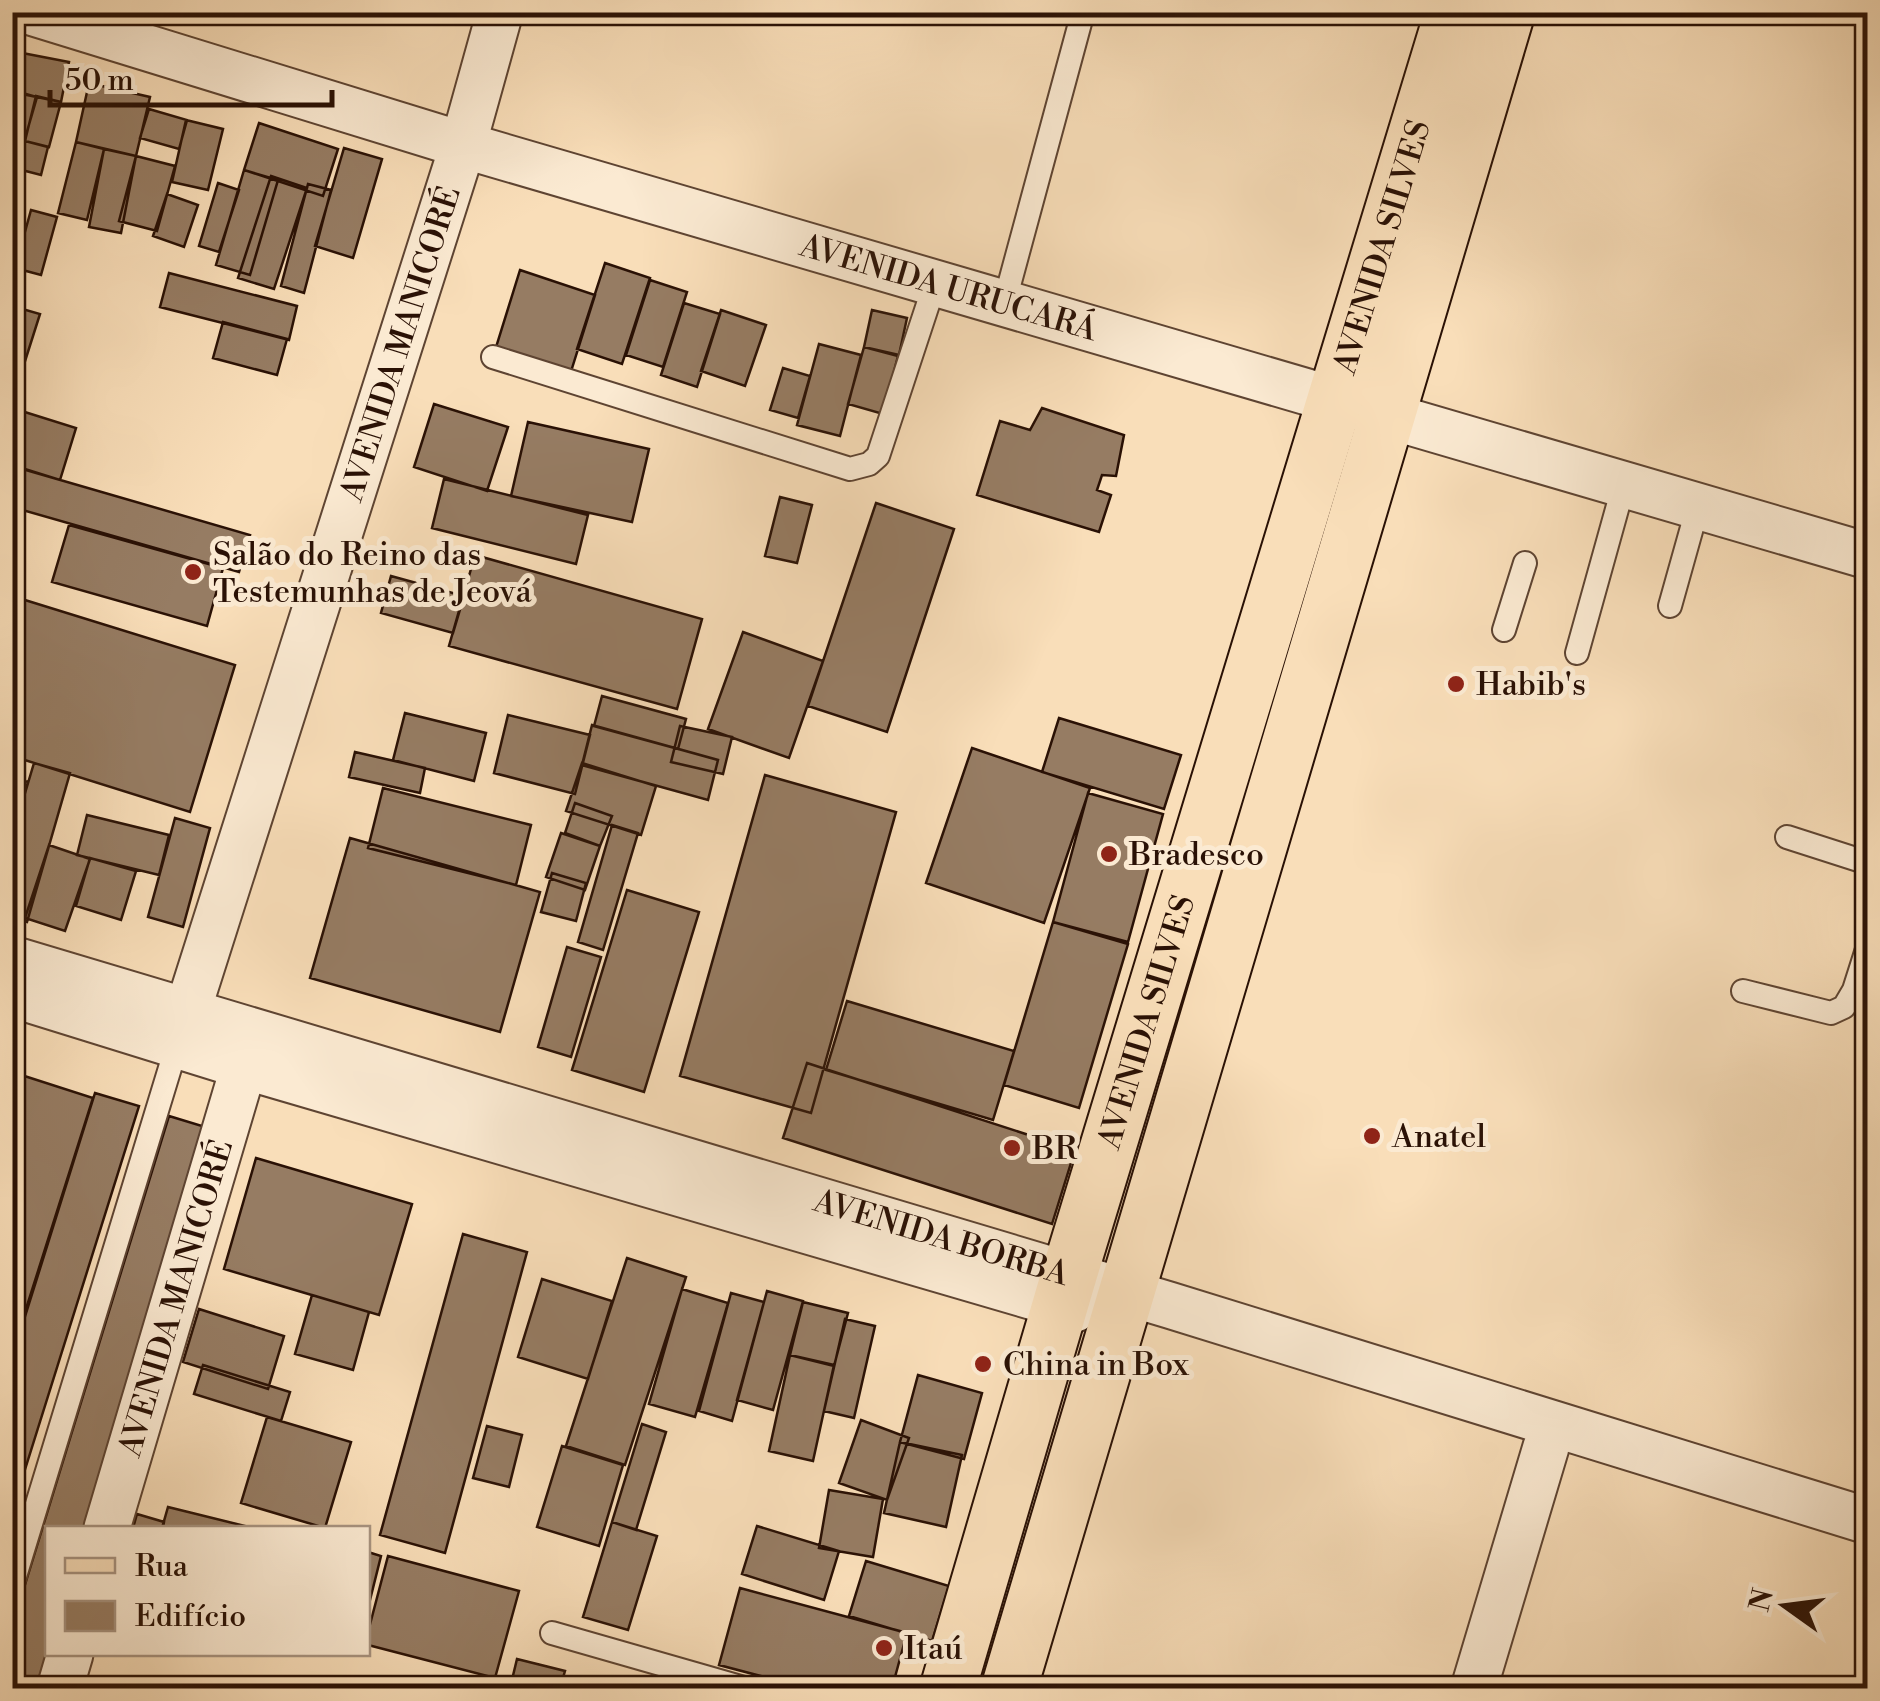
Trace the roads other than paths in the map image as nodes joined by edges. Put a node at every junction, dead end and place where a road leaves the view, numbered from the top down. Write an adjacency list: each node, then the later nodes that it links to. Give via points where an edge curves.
1 (30, 12): 6 (street, AVENIDA URUCARÁ)
2 (500, 12): 6 (street, AVENIDA MANICORÉ)
3 (1083, 12): 8 (lane)
4 (1453, 12): 10 (main road, AVENIDA SILVES)
5 (1508, 12): 11 (main road, AVENIDA SILVES)
6 (462, 146): 7 (street, AVENIDA URUCARÁ); 25 (street, AVENIDA MANICORÉ)
7 (934, 283): 8 (street, AVENIDA URUCARÁ); 9 (lane, via 878,456 850,469)
8 (1004, 304): 10 (street, AVENIDA URUCARÁ)
9 (493, 357)
10 (1335, 401): 11 (street, AVENIDA URUCARÁ); 27 (main road, AVENIDA SILVES)
11 (1386, 414): 12 (street, AVENIDA URUCARÁ); 28 (main road, AVENIDA SILVES)
12 (1624, 484): 13 (street, AVENIDA URUCARÁ); 18 (lane)
13 (1698, 506): 14 (street, AVENIDA URUCARÁ); 16 (lane)
14 (1868, 556)
15 (1525, 563): 17 (lane)
16 (1670, 606)
17 (1504, 630)
18 (1576, 653)
19 (1787, 838): 20 (lane)
20 (1868, 863)
21 (1868, 946): 23 (lane, via 1844,1008 1831,1012)
22 (12, 959): 25 (street, AVENIDA BORBA)
23 (1743, 991)
24 (12, 994): 25 (street, AVENIDA BORBA)
25 (182, 1029): 26 (street, AVENIDA BORBA); 27 (street, AVENIDA BORBA); 33 (lane)
26 (244, 1066): 27 (street, AVENIDA BORBA); 31 (street, AVENIDA MANICORÉ)
27 (1065, 1290): 28 (street, AVENIDA BORBA); 38 (main road, AVENIDA SILVES)
28 (1125, 1307): 29 (street, AVENIDA BORBA); 30 (street, AVENIDA BORBA); 39 (main road, AVENIDA SILVES)
29 (1546, 1448): 32 (street, AVENIDA BORBA); 40 (street)
30 (1868, 1522)
31 (109, 1526)
32 (1868, 1548)
33 (12, 1586)
34 (552, 1633): 37 (lane)
35 (69, 1656): 36 (street)
36 (60, 1688)
37 (744, 1688)
38 (948, 1688)
39 (1010, 1688)
40 (1474, 1688)

